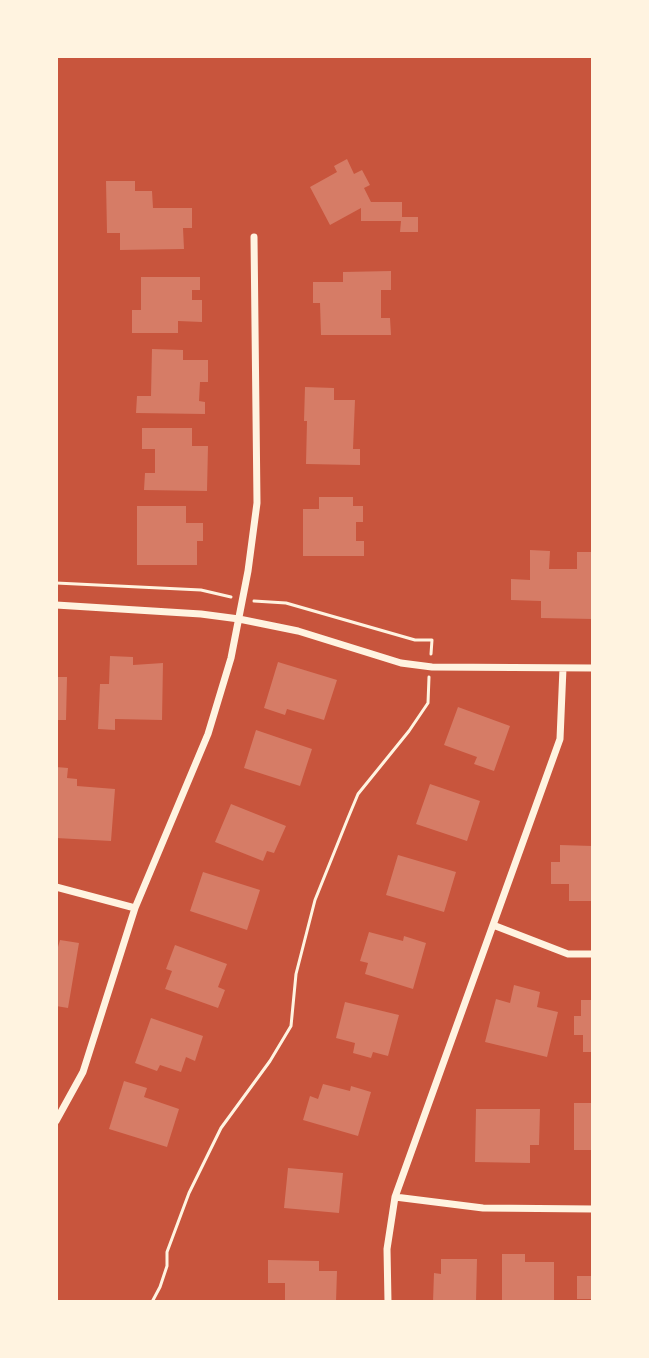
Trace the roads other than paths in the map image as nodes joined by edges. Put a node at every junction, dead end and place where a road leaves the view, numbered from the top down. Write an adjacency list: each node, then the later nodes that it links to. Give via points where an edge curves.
1 (254, 237): 3 (street, via 257,503)
2 (56, 605): 3 (street)
3 (239, 619): 4 (street, via 401,663 460,669); 7 (street, via 208,734)
4 (563, 668): 5 (street); 8 (street, via 560,739)
5 (593, 668)
6 (56, 887): 7 (street)
7 (135, 908): 10 (street, via 83,1072)
8 (493, 925): 9 (street, via 568,954); 11 (street)
9 (593, 954)
10 (56, 1121)
11 (395, 1197): 12 (street, via 483,1208); 13 (street, via 387,1249)
12 (593, 1209)
13 (388, 1302)

